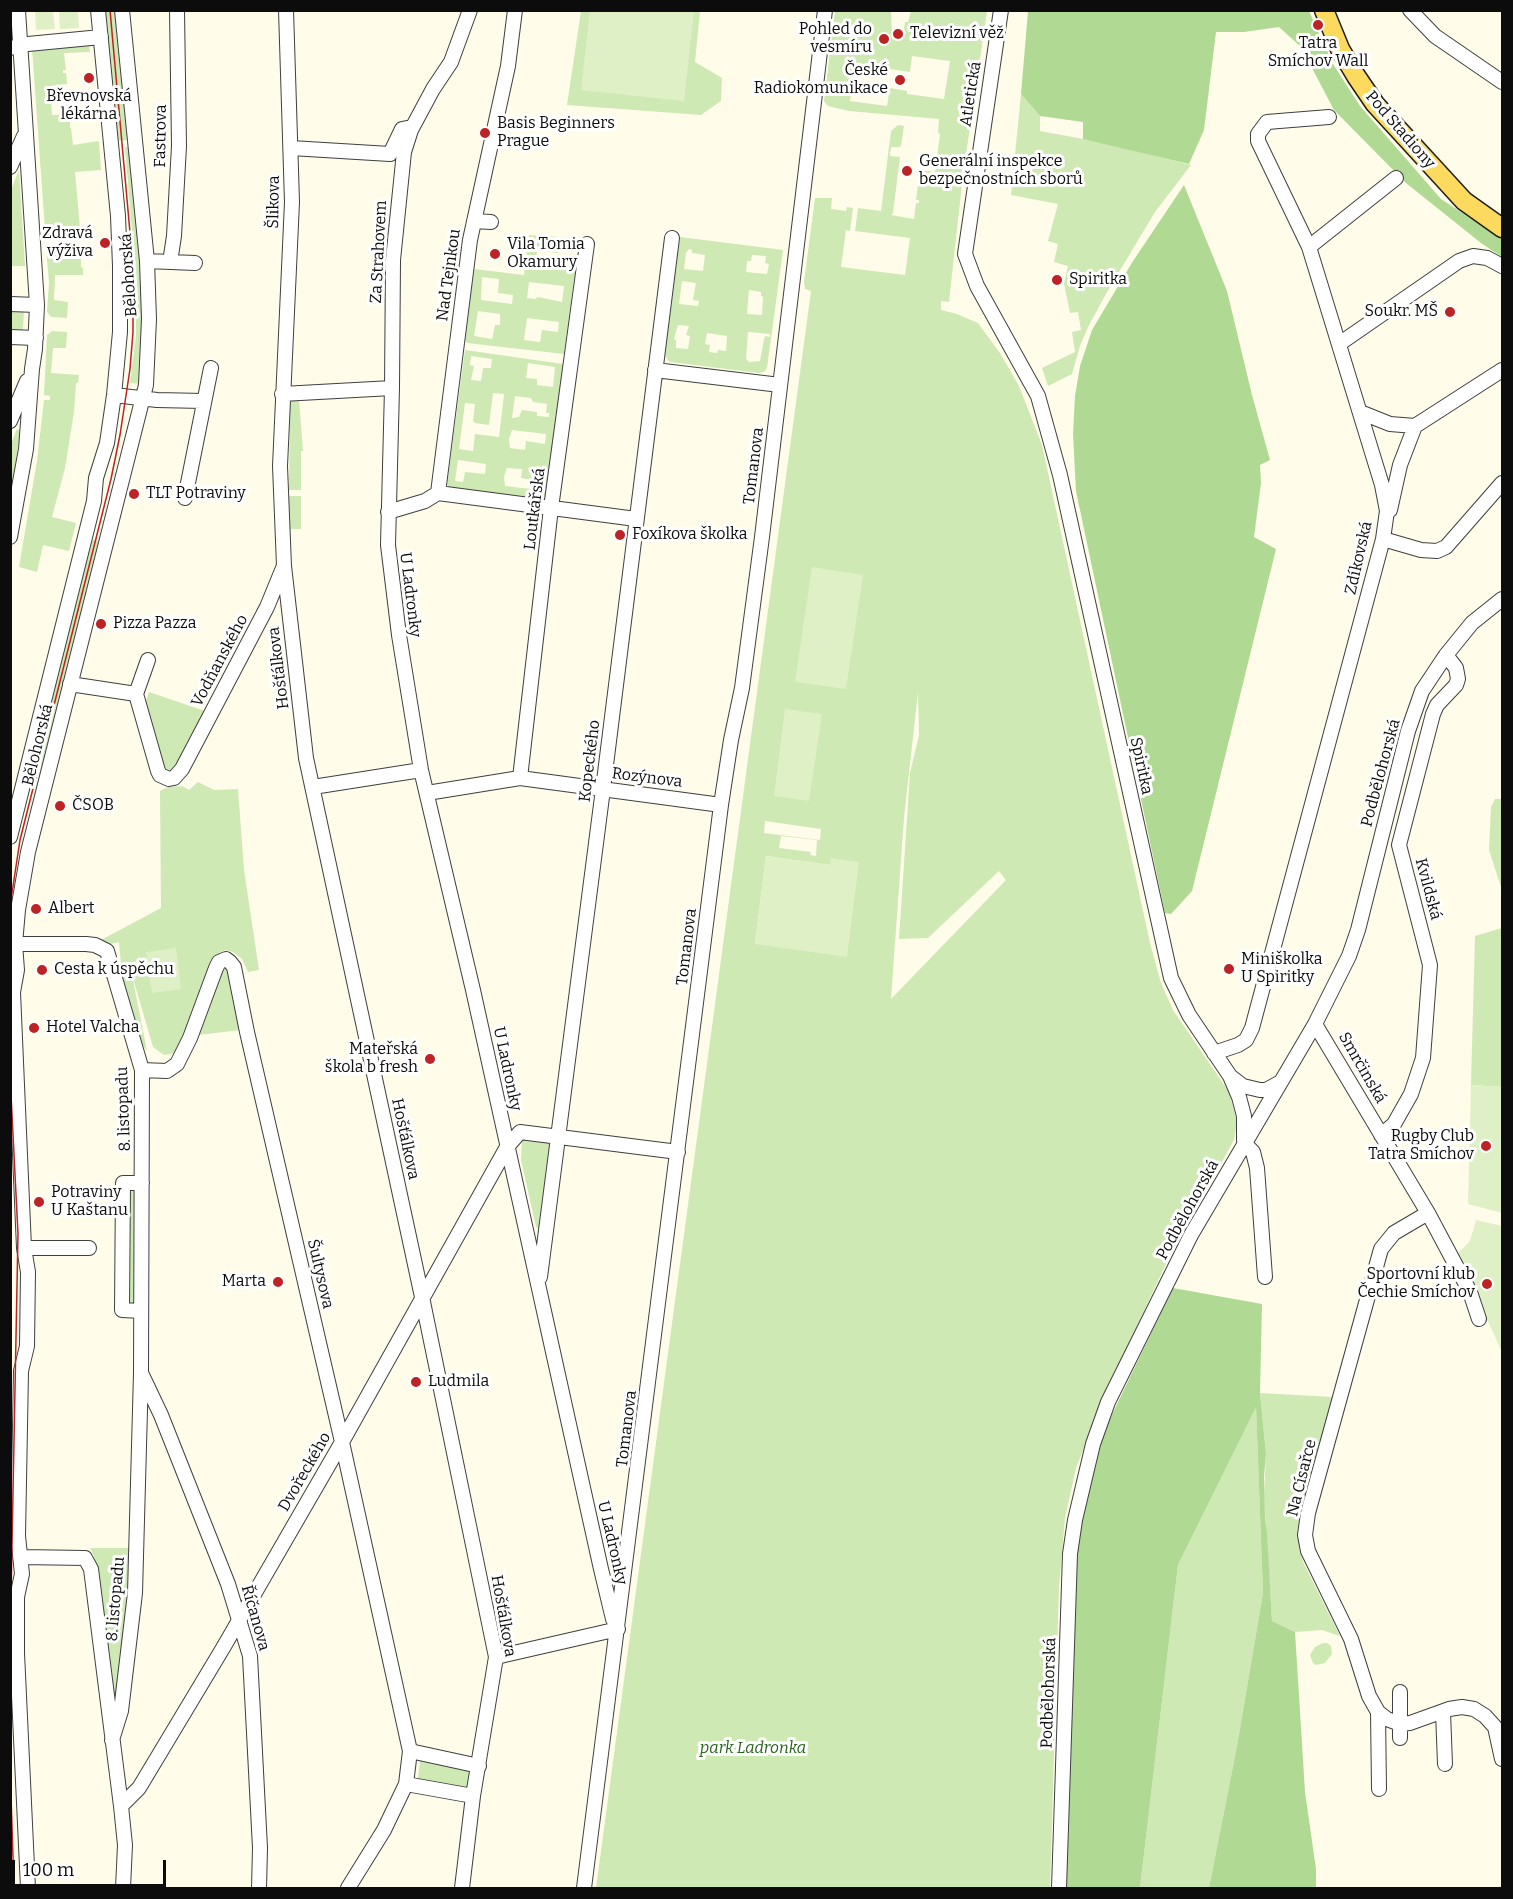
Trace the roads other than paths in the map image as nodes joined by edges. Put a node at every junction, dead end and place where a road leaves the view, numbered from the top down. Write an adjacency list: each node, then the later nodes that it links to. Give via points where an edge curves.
1 (18, 10): 13 (street)
2 (98, 10): 12 (street, Bělohorská)
3 (122, 10): 28 (street, Bělohorská)
4 (177, 10): 29 (street, Fastrova, via 178,146)
5 (286, 10): 18 (street, Šlikova)
6 (470, 10): 16 (street, Za Strahovem, via 451,62)
7 (515, 10): 21 (street, Nad Tejnkou, via 508,66)
8 (825, 10): 41 (street, Tomanova)
9 (1001, 10): 27 (street, Atletická)
10 (1324, 10): 23 (main road, Pod Stadiony, via 1340,49 1375,104 1464,201)
11 (1410, 10): 14 (street, via 1435,36)
12 (101, 37): 13 (street); 44 (street, Bělohorská, via 119,246 120,332)
13 (15, 47): 17 (street)
14 (1503, 82)
15 (1329, 117): 26 (street, Zdíkovská, via 1267,122 1258,134)
16 (411, 130): 18 (street, via 402,129 390,154); 42 (street, Za Strahovem, via 404,152 393,260)
17 (26, 133): 19 (street); 33 (street)
18 (291, 148): 43 (street, Šlikova)
19 (10, 167)
20 (1396, 178): 26 (street)
21 (474, 221): 22 (street); 52 (street, Nad Tejnkou)
22 (491, 222)
23 (1503, 228)
24 (672, 238): 39 (street, Kopeckého)
25 (587, 244): 54 (street, Loutkářská)
26 (1309, 247): 36 (street, Zdíkovská)
27 (964, 254): 74 (street, Spiritka, via 977,286 1038,396 1060,475 1171,978)
28 (147, 261): 29 (street); 45 (street, Bělohorská, via 149,318)
29 (170, 262): 30 (street)
30 (195, 263)
31 (1503, 266): 36 (street, via 1473,256 1459,261)
32 (10, 304): 33 (street)
33 (37, 305): 35 (street)
34 (10, 337): 35 (street)
35 (36, 338): 38 (street)
36 (1339, 344): 47 (street, Zdíkovská)
37 (210, 368): 46 (street)
38 (32, 369): 48 (street); 49 (street)
39 (655, 370): 41 (street); 56 (street, Kopeckého)
40 (1503, 370): 50 (street)
41 (780, 385): 70 (street, Tomanova, via 742,688)
42 (392, 388): 43 (street); 55 (street, Za Strahovem)
43 (282, 394): 59 (street, Hošťálkova)
44 (114, 395): 45 (street); 71 (street, Bělohorská, via 94,501)
45 (144, 398): 46 (street); 63 (street, Bělohorská)
46 (203, 401): 53 (street)
47 (1360, 412): 50 (street, via 1390,424); 58 (street, Zdíkovská, via 1387,511)
48 (11, 420): 49 (street)
49 (28, 420): 57 (street)
50 (1415, 426): 58 (street, via 1400,465)
51 (1503, 483): 58 (street, via 1446,547 1421,550)
52 (438, 493): 54 (street); 55 (street)
53 (185, 498)
54 (551, 508): 56 (street); 66 (street, Loutkářská)
55 (388, 512): 65 (street, U Ladronky, via 399,635)
56 (636, 519): 68 (street, Kopeckého)
57 (10, 537)
58 (1383, 539): 74 (street, Zdíkovská, via 1252,1028 1246,1040)
59 (284, 566): 64 (street, Vodňanského, via 267,608 174,778 160,775); 67 (street, Hošťálkova, via 306,758)
60 (1503, 599): 61 (street, Podbělohorská, via 1472,623)
61 (1446, 655): 73 (street, Podbělohorská, via 1422,691 1408,731 1358,930); 80 (street, Kvildská, via 1456,668 1458,679 1433,714 1399,845 1430,966 1423,1058 1413,1091 1394,1124)
62 (148, 660): 64 (street)
63 (70, 684): 64 (street); 72 (street, Bělohorská, via 28,852)
64 (136, 694)
65 (421, 770): 67 (street); 69 (street, U Ladronky)
66 (520, 778): 68 (street, Rozýnova); 69 (street, Rozýnova)
67 (313, 787): 91 (street, Hošťálkova)
68 (603, 789): 70 (street, Rozýnova); 81 (street, Kopeckého)
69 (427, 793): 83 (street, U Ladronky)
70 (722, 804): 84 (street, Tomanova)
71 (10, 837)
72 (15, 944): 75 (street, 8. listopadu, via 86,944 106,951); 85 (street, Bělohorská)
73 (1316, 1024): 77 (street, Podbělohorská); 80 (street, Smrčinská)
74 (1214, 1053): 76 (street, Spiritka)
75 (142, 1070): 93 (street, 8. listopadu, via 142,1183 123,1183 122,1300 122,1310 141,1311); 94 (street, Šultysova, via 167,1071 177,1064 219,962 230,962)
76 (1230, 1076): 78 (street, Spiritka, via 1243,1086); 82 (street, Spiritka, via 1244,1116)
77 (1283, 1079): 78 (street, via 1273,1088); 79 (street, Podbělohorská)
78 (1260, 1090): 79 (street)
79 (1268, 1103): 82 (street, Podbělohorská)
80 (1382, 1135): 86 (street, Smrčinská)
81 (559, 1137): 83 (street, via 520,1132); 84 (street); 90 (street, Kopeckého)
82 (1244, 1143): 89 (street, via 1253,1152 1257,1168); 120 (street, Podbělohorská, via 1191,1235 1108,1402 1092,1444 1070,1554)
83 (507, 1147): 90 (street, U Ladronky); 91 (street, Dvořeckého)
84 (678, 1152): 97 (street, Tomanova)
85 (16, 1179): 87 (street, Bělohorská)
86 (1428, 1213): 92 (street, Smrčinská, via 1470,1292); 100 (street, Na Císařce, via 1394,1233 1381,1249 1305,1535 1314,1566 1351,1638)
87 (24, 1248): 88 (street); 95 (street, Bělohorská, via 28,1284 27,1346 21,1371)
88 (88, 1248)
89 (1265, 1277)
90 (538, 1288): 97 (street, U Ladronky)
91 (422, 1297): 94 (street, Dvořeckého); 98 (street, Hošťálkova)
92 (1479, 1319)
93 (141, 1373): 96 (street, Říčanova); 105 (street, 8. listopadu, via 135,1593 121,1711)
94 (342, 1442): 96 (street, Dvořeckého); 106 (street, Šultysova)
95 (21, 1557): 105 (street, via 85,1558 91,1569); 114 (street, Bělohorská, via 17,1653)
96 (239, 1617): 113 (street, Dvořeckého, via 139,1788); 116 (street, Říčanova, via 250,1656)
97 (618, 1629): 98 (street); 119 (street, Tomanova)
98 (496, 1657): 109 (street, Hošťálkova)
99 (1400, 1692): 103 (street)
100 (1378, 1712): 103 (street); 111 (street)
101 (1443, 1712): 102 (street, via 1462,1707 1474,1709); 103 (street); 108 (street)
102 (1499, 1722): 107 (street)
103 (1400, 1724): 104 (street)
104 (1400, 1738)
105 (112, 1740): 113 (street, 8. listopadu)
106 (410, 1751): 109 (street); 110 (street, Šultysova)
107 (1503, 1759)
108 (1445, 1764)
109 (479, 1766): 112 (street, Hošťálkova)
110 (406, 1784): 112 (street); 117 (street, Šultysova, via 384,1830)
111 (1379, 1789)
112 (474, 1796): 118 (street, Hošťálkova)
113 (122, 1806): 115 (street, 8. listopadu)
114 (28, 1888)
115 (123, 1888)
116 (259, 1888)
117 (348, 1888)
118 (462, 1888)
119 (584, 1888)
120 (1059, 1888)

